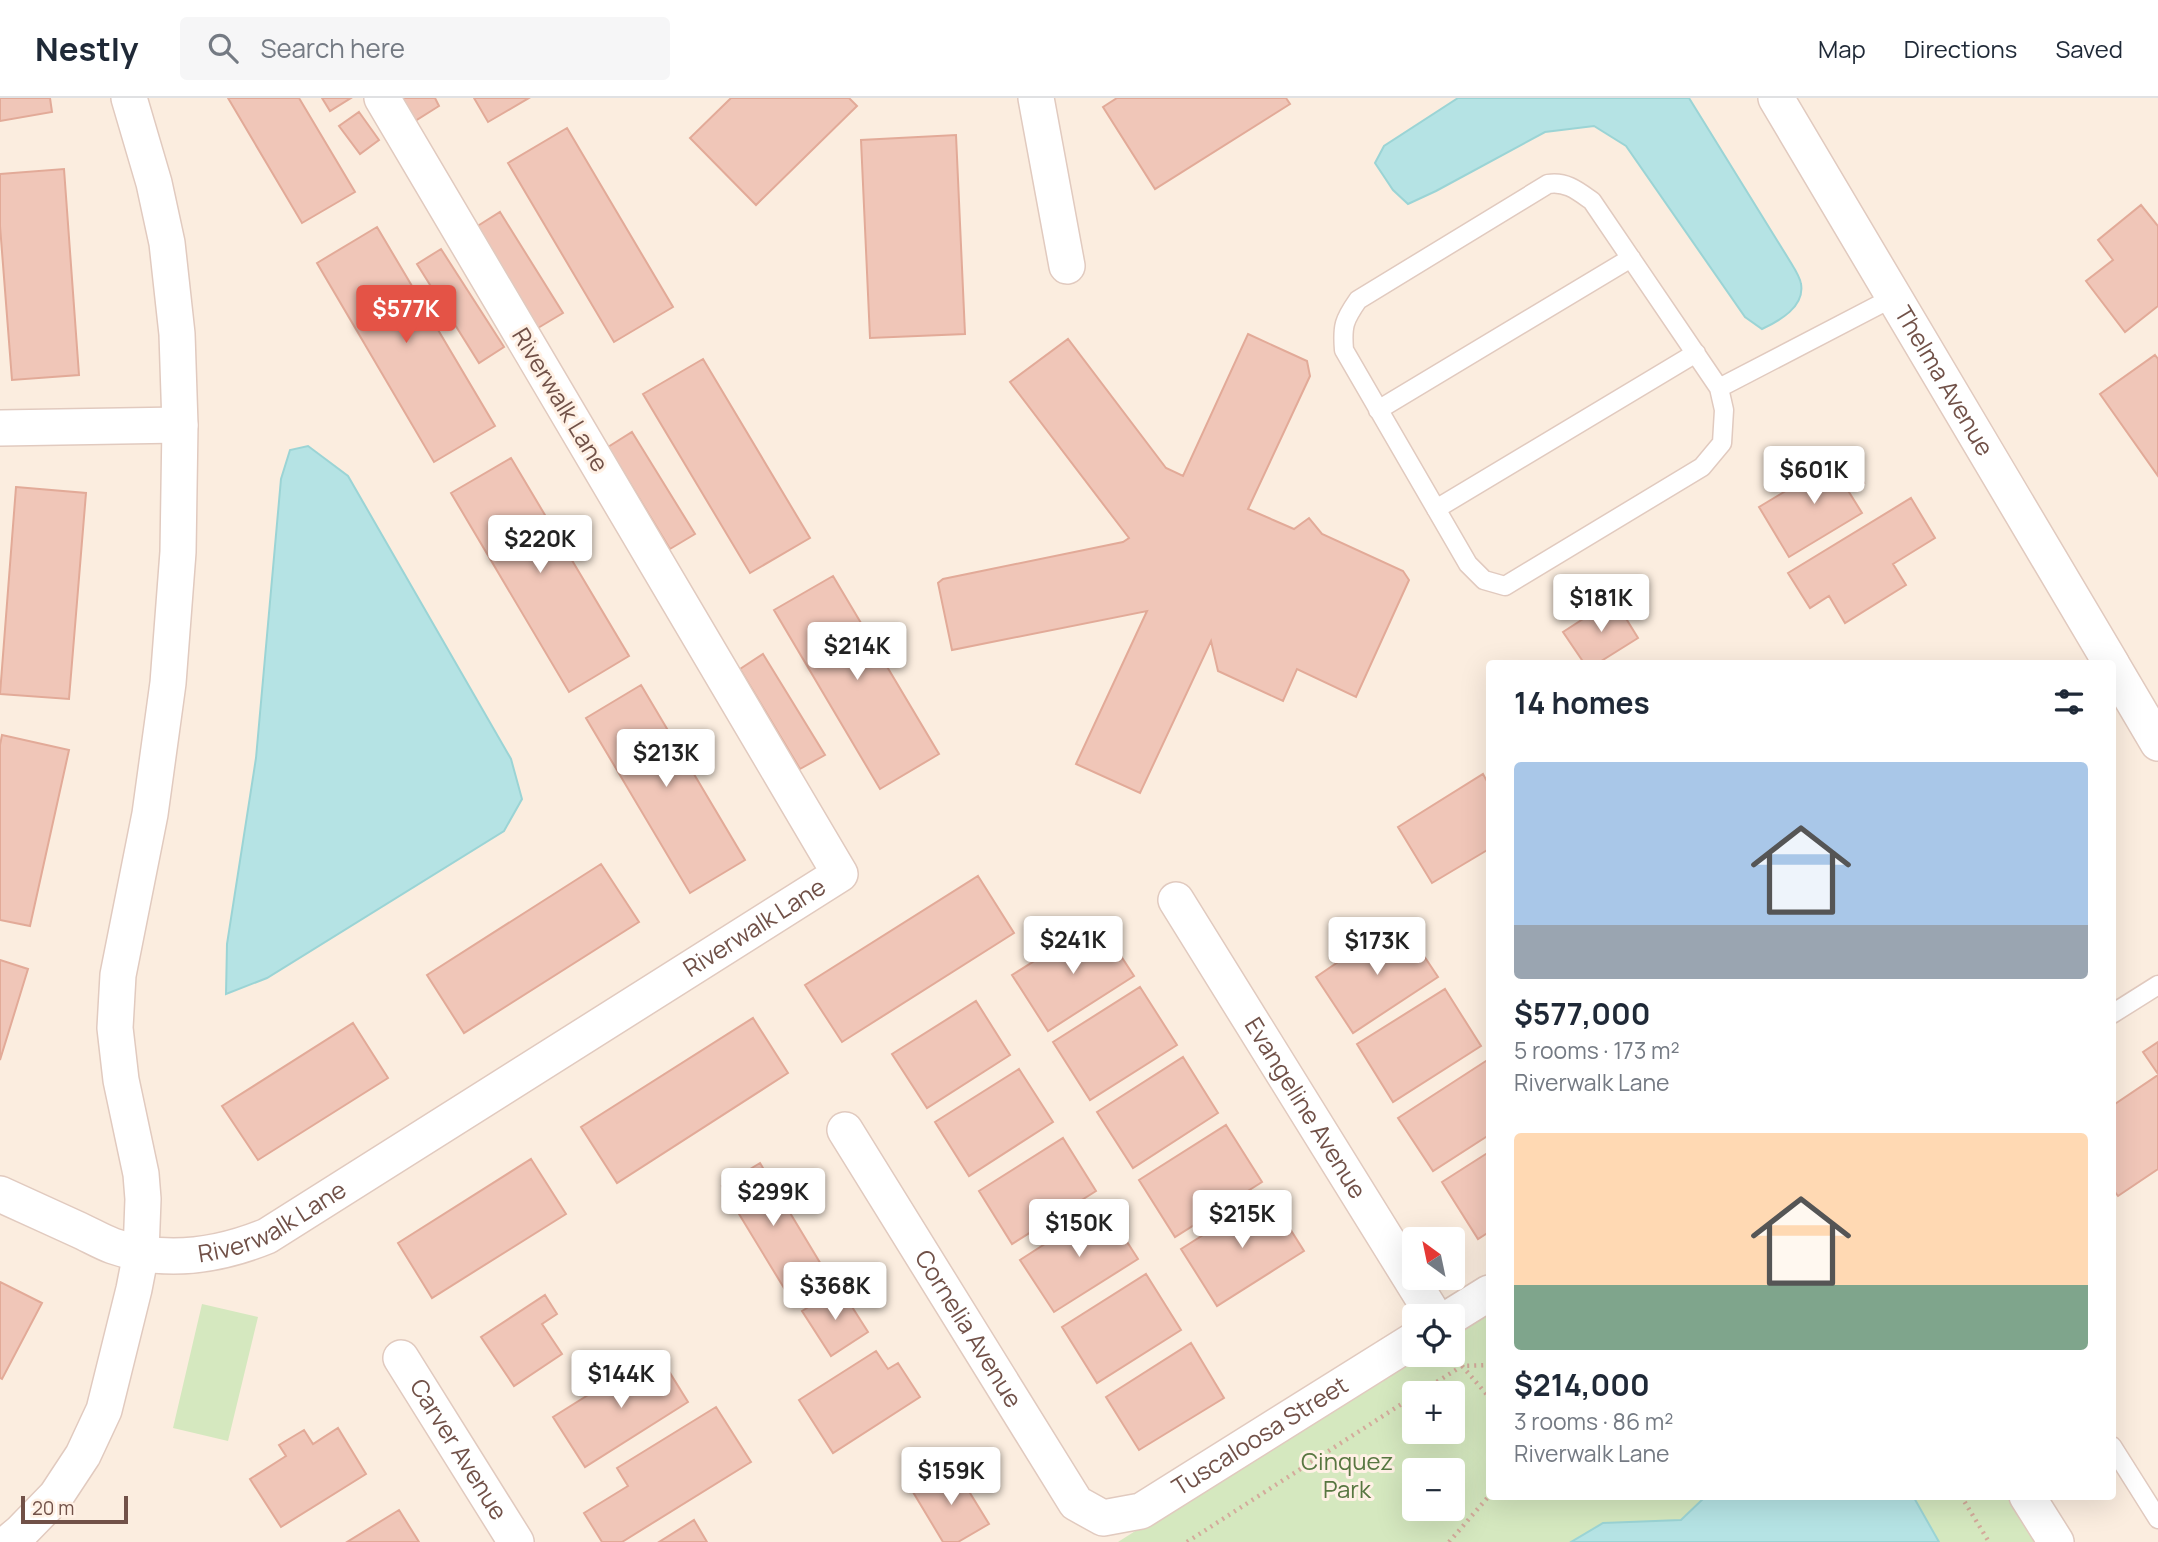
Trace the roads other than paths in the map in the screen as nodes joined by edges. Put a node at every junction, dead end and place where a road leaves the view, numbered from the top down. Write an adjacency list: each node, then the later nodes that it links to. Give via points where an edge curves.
1 (130, 98): 11 (street, via 167,243)
2 (382, 98): 22 (street, Riverwalk Lane, via 840,874 267,1236 193,1256)
3 (1036, 98): 6 (street)
4 (1776, 98): 7 (street, Thelma Avenue)
5 (1631, 258): 8 (lane); 10 (lane); 10 (lane, via 1592,201 1574,188 1548,184 1358,300 1342,328 1344,350)
6 (1068, 265)
7 (1894, 297): 9 (lane); 14 (street, Thelma Avenue)
8 (1696, 353): 9 (lane); 13 (lane)
9 (1719, 388): 13 (lane, via 1724,410 1722,443 1702,467 1505,586 1484,580 1468,564)
10 (1378, 410): 13 (lane)
11 (180, 425): 12 (street); 22 (street, via 178,552 168,683 150,814 118,975 115,1028 141,1174)
12 (0, 428)
13 (1436, 509)
14 (2110, 660)
15 (2116, 671): 16 (street, Thelma Avenue)
16 (2158, 743)
17 (1176, 900): 24 (street, Evangeline Avenue)
18 (2158, 985): 19 (lane)
19 (2116, 1011)
20 (845, 1130): 30 (street, Cornelia Avenue, via 1076,1503)
21 (0, 1194): 22 (street, Riverwalk Lane, via 113,1246)
22 (141, 1253): 32 (street, via 104,1410 83,1455 56,1496)
23 (1486, 1295): 25 (street)
24 (1427, 1304)
25 (1465, 1308)
26 (1402, 1348): 30 (street, Tuscaloosa Street, via 1141,1511)
27 (401, 1358): 33 (street, Carver Avenue)
28 (2116, 1452): 31 (lane)
29 (2030, 1500): 34 (street)
30 (1102, 1518)
31 (2158, 1519)
32 (9, 1542)
33 (516, 1542)
34 (2056, 1542)

